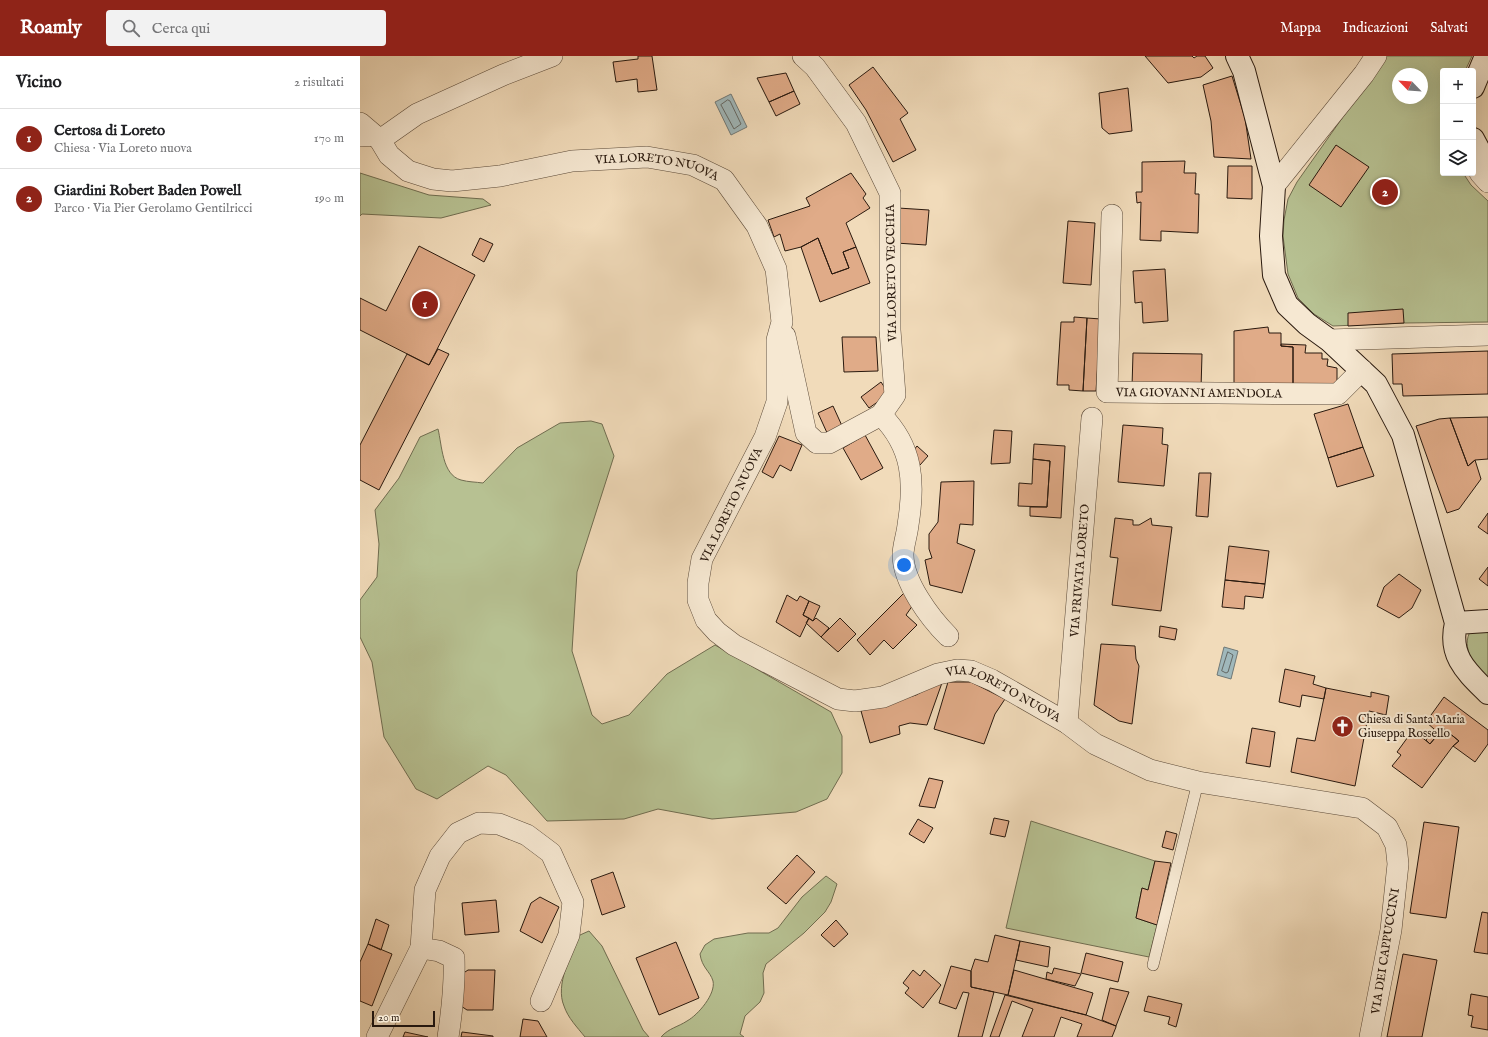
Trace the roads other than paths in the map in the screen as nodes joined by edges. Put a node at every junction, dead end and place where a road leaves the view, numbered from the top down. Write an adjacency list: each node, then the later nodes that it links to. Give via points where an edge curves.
1 (552, 56): 8 (street, via 417,114)
2 (803, 56): 17 (street, VIA LORETO VECCHIA, via 815,67 856,123 890,193 890,330 895,395)
3 (1237, 56): 11 (street, via 1244,71)
4 (1376, 56): 11 (street)
5 (1486, 56): 6 (street)
6 (1476, 80)
7 (360, 123): 8 (street, VIA LORETO NUOVA)
8 (370, 140): 13 (street, VIA LORETO NUOVA, via 408,171 433,179 452,181 500,176 572,161 647,157 693,165 724,180 757,226 776,269)
9 (1480, 149): 10 (street, via 1480,173)
10 (1488, 182)
11 (1274, 186): 15 (street, via 1271,236 1274,275 1287,305)
12 (1112, 215): 16 (street, VIA GIOVANNI AMENDOLA, via 1107,392 1338,394)
13 (782, 322): 17 (street, VIA LORETO VECCHIA, via 806,433 817,443 829,443); 23 (street, VIA LORETO NUOVA, via 777,340 777,402 765,438 702,559 698,600 706,620 734,645 838,699 855,701 883,697 938,674 957,670 971,671 992,680)
14 (1488, 334): 15 (street)
15 (1329, 340): 16 (street)
16 (1362, 370): 20 (street, via 1376,384 1403,435)
17 (881, 415): 21 (street, via 894,428 908,459 912,477 904,566 916,594 933,621)
18 (1092, 418): 23 (street, VIA PRIVATA LORETO)
19 (1488, 621): 20 (street)
20 (1456, 623): 22 (street, via 1453,636 1461,664)
21 (948, 636)
22 (1488, 693)
23 (1067, 723): 24 (street, VIA LORETO NUOVA, via 1095,744 1118,756 1150,770)
24 (1198, 782): 25 (street, VIA LORETO NUOVA); 27 (lane)
25 (1362, 808): 31 (street, VIA DEI CAPPUCCINI, via 1387,827 1396,845 1398,864 1391,930)
26 (421, 948): 28 (street, via 425,890 440,856 458,833 479,823 499,824 527,835 551,853 573,902 569,935); 29 (street); 30 (street, via 454,958 455,976)
27 (1153, 965)
28 (541, 1001)
29 (377, 1037)
30 (448, 1037)
31 (1370, 1037)

